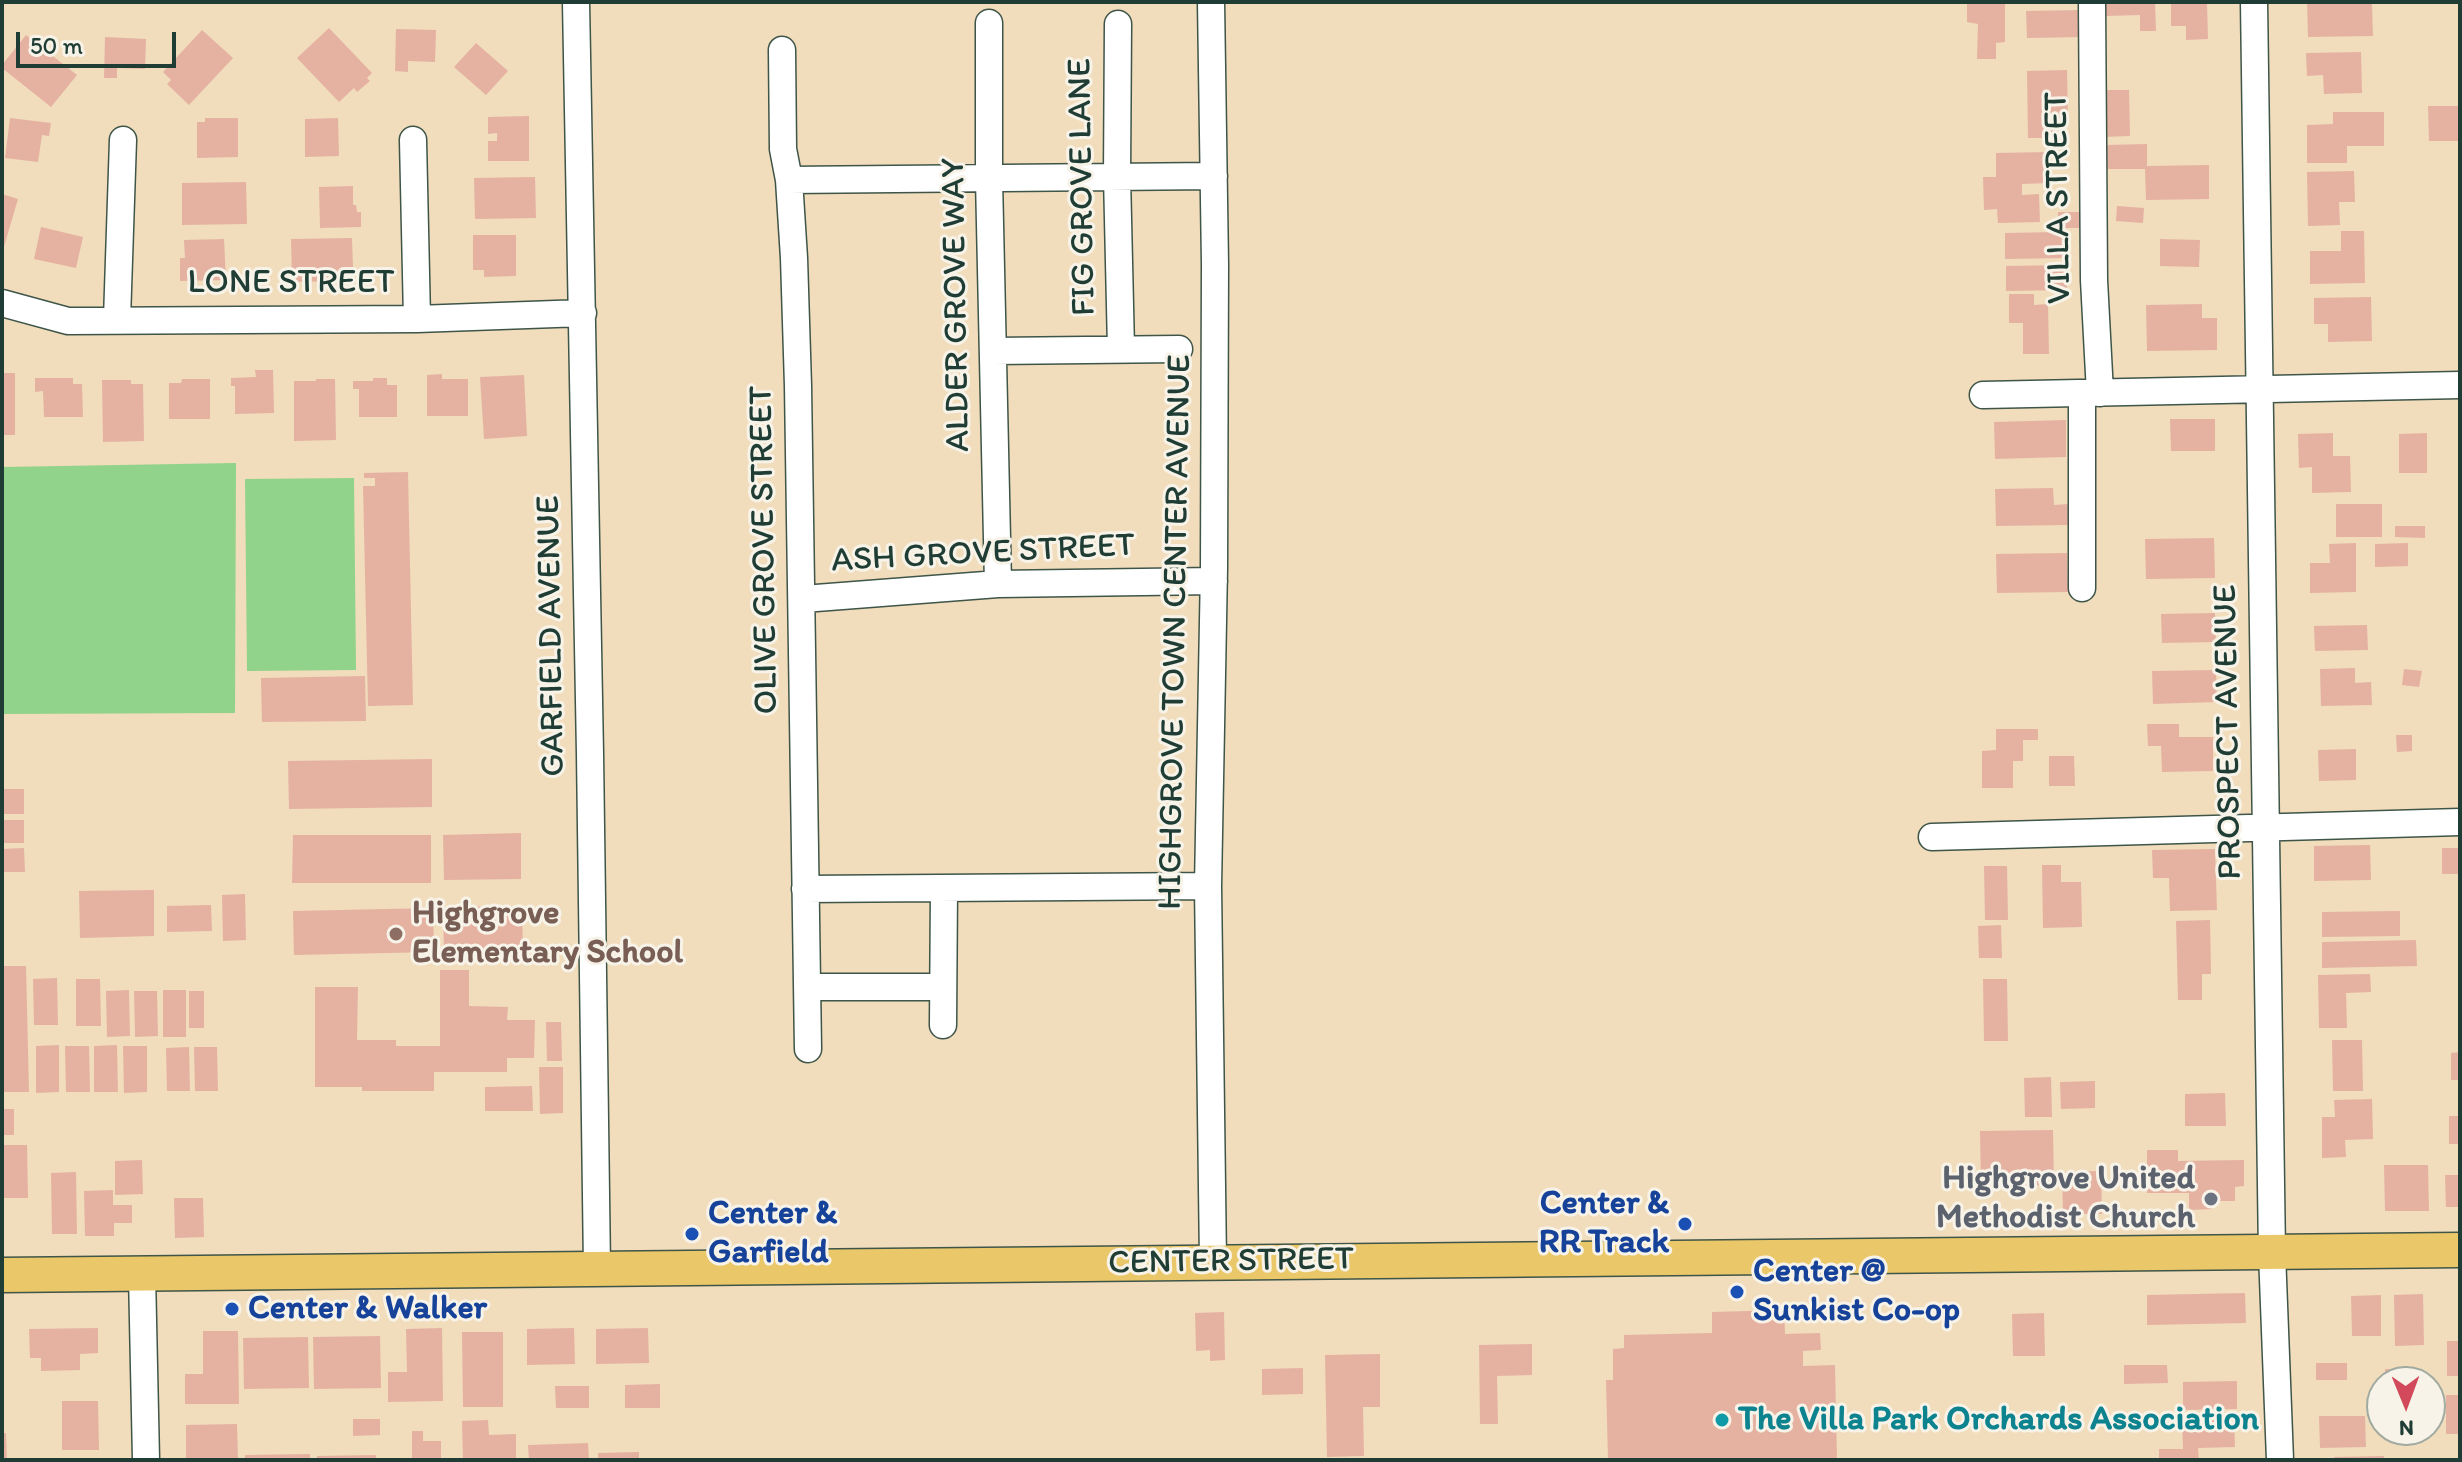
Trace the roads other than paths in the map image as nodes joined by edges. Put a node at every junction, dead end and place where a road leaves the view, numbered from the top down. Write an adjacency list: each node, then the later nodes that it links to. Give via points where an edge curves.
1 (576, 2): 15 (street, GARFIELD AVENUE)
2 (1211, 2): 11 (street, HIGHGROVE TOWN CENTER AVENUE)
3 (2092, 2): 23 (street, VILLA STREET)
4 (2254, 2): 22 (street, PROSPECT AVENUE)
5 (989, 23): 12 (street, ALDER GROVE WAY)
6 (1118, 24): 10 (street, FIG GROVE LANE)
7 (782, 50): 13 (street, OLIVE GROVE STREET, via 783,149)
8 (123, 140): 16 (street)
9 (413, 140): 17 (street)
10 (1117, 176): 11 (street); 12 (street); 18 (street, FIG GROVE LANE)
11 (1214, 176): 25 (street, HIGHGROVE TOWN CENTER AVENUE)
12 (989, 179): 13 (street); 20 (street, ALDER GROVE WAY)
13 (789, 180): 28 (street, OLIVE GROVE STREET)
14 (2, 303): 16 (street, LONE STREET, via 68,321)
15 (583, 313): 17 (street, LONE STREET); 42 (street, GARFIELD AVENUE)
16 (117, 319): 17 (street, LONE STREET)
17 (417, 319)
18 (1121, 349): 19 (street); 20 (street)
19 (1179, 349)
20 (994, 351): 26 (street, ALDER GROVE WAY)
21 (2460, 385): 22 (street)
22 (2260, 389): 23 (street); 30 (street, PROSPECT AVENUE)
23 (2091, 393): 24 (street); 27 (street, VILLA STREET)
24 (1983, 395)
25 (1214, 581): 26 (street, ASH GROVE STREET); 32 (street, HIGHGROVE TOWN CENTER AVENUE)
26 (998, 584): 28 (street, ASH GROVE STREET)
27 (2082, 588)
28 (803, 599): 34 (street, OLIVE GROVE STREET)
29 (2460, 822): 30 (street)
30 (2266, 827): 31 (street); 40 (street, PROSPECT AVENUE)
31 (1932, 837)
32 (1208, 886): 33 (street); 41 (street, HIGHGROVE TOWN CENTER AVENUE)
33 (944, 888): 34 (street); 36 (street)
34 (805, 889): 35 (street, OLIVE GROVE STREET)
35 (807, 987): 36 (street); 38 (street, OLIVE GROVE STREET)
36 (943, 987): 37 (street)
37 (943, 1025)
38 (808, 1049)
39 (2460, 1250): 40 (main road, CENTER STREET)
40 (2272, 1253): 41 (main road, CENTER STREET); 46 (street, PROSPECT AVENUE)
41 (1213, 1262): 42 (main road, CENTER STREET)
42 (597, 1268): 43 (main road, CENTER STREET)
43 (142, 1274): 44 (main road, CENTER STREET); 45 (street)
44 (2, 1275)
45 (146, 1460)
46 (2280, 1460)

